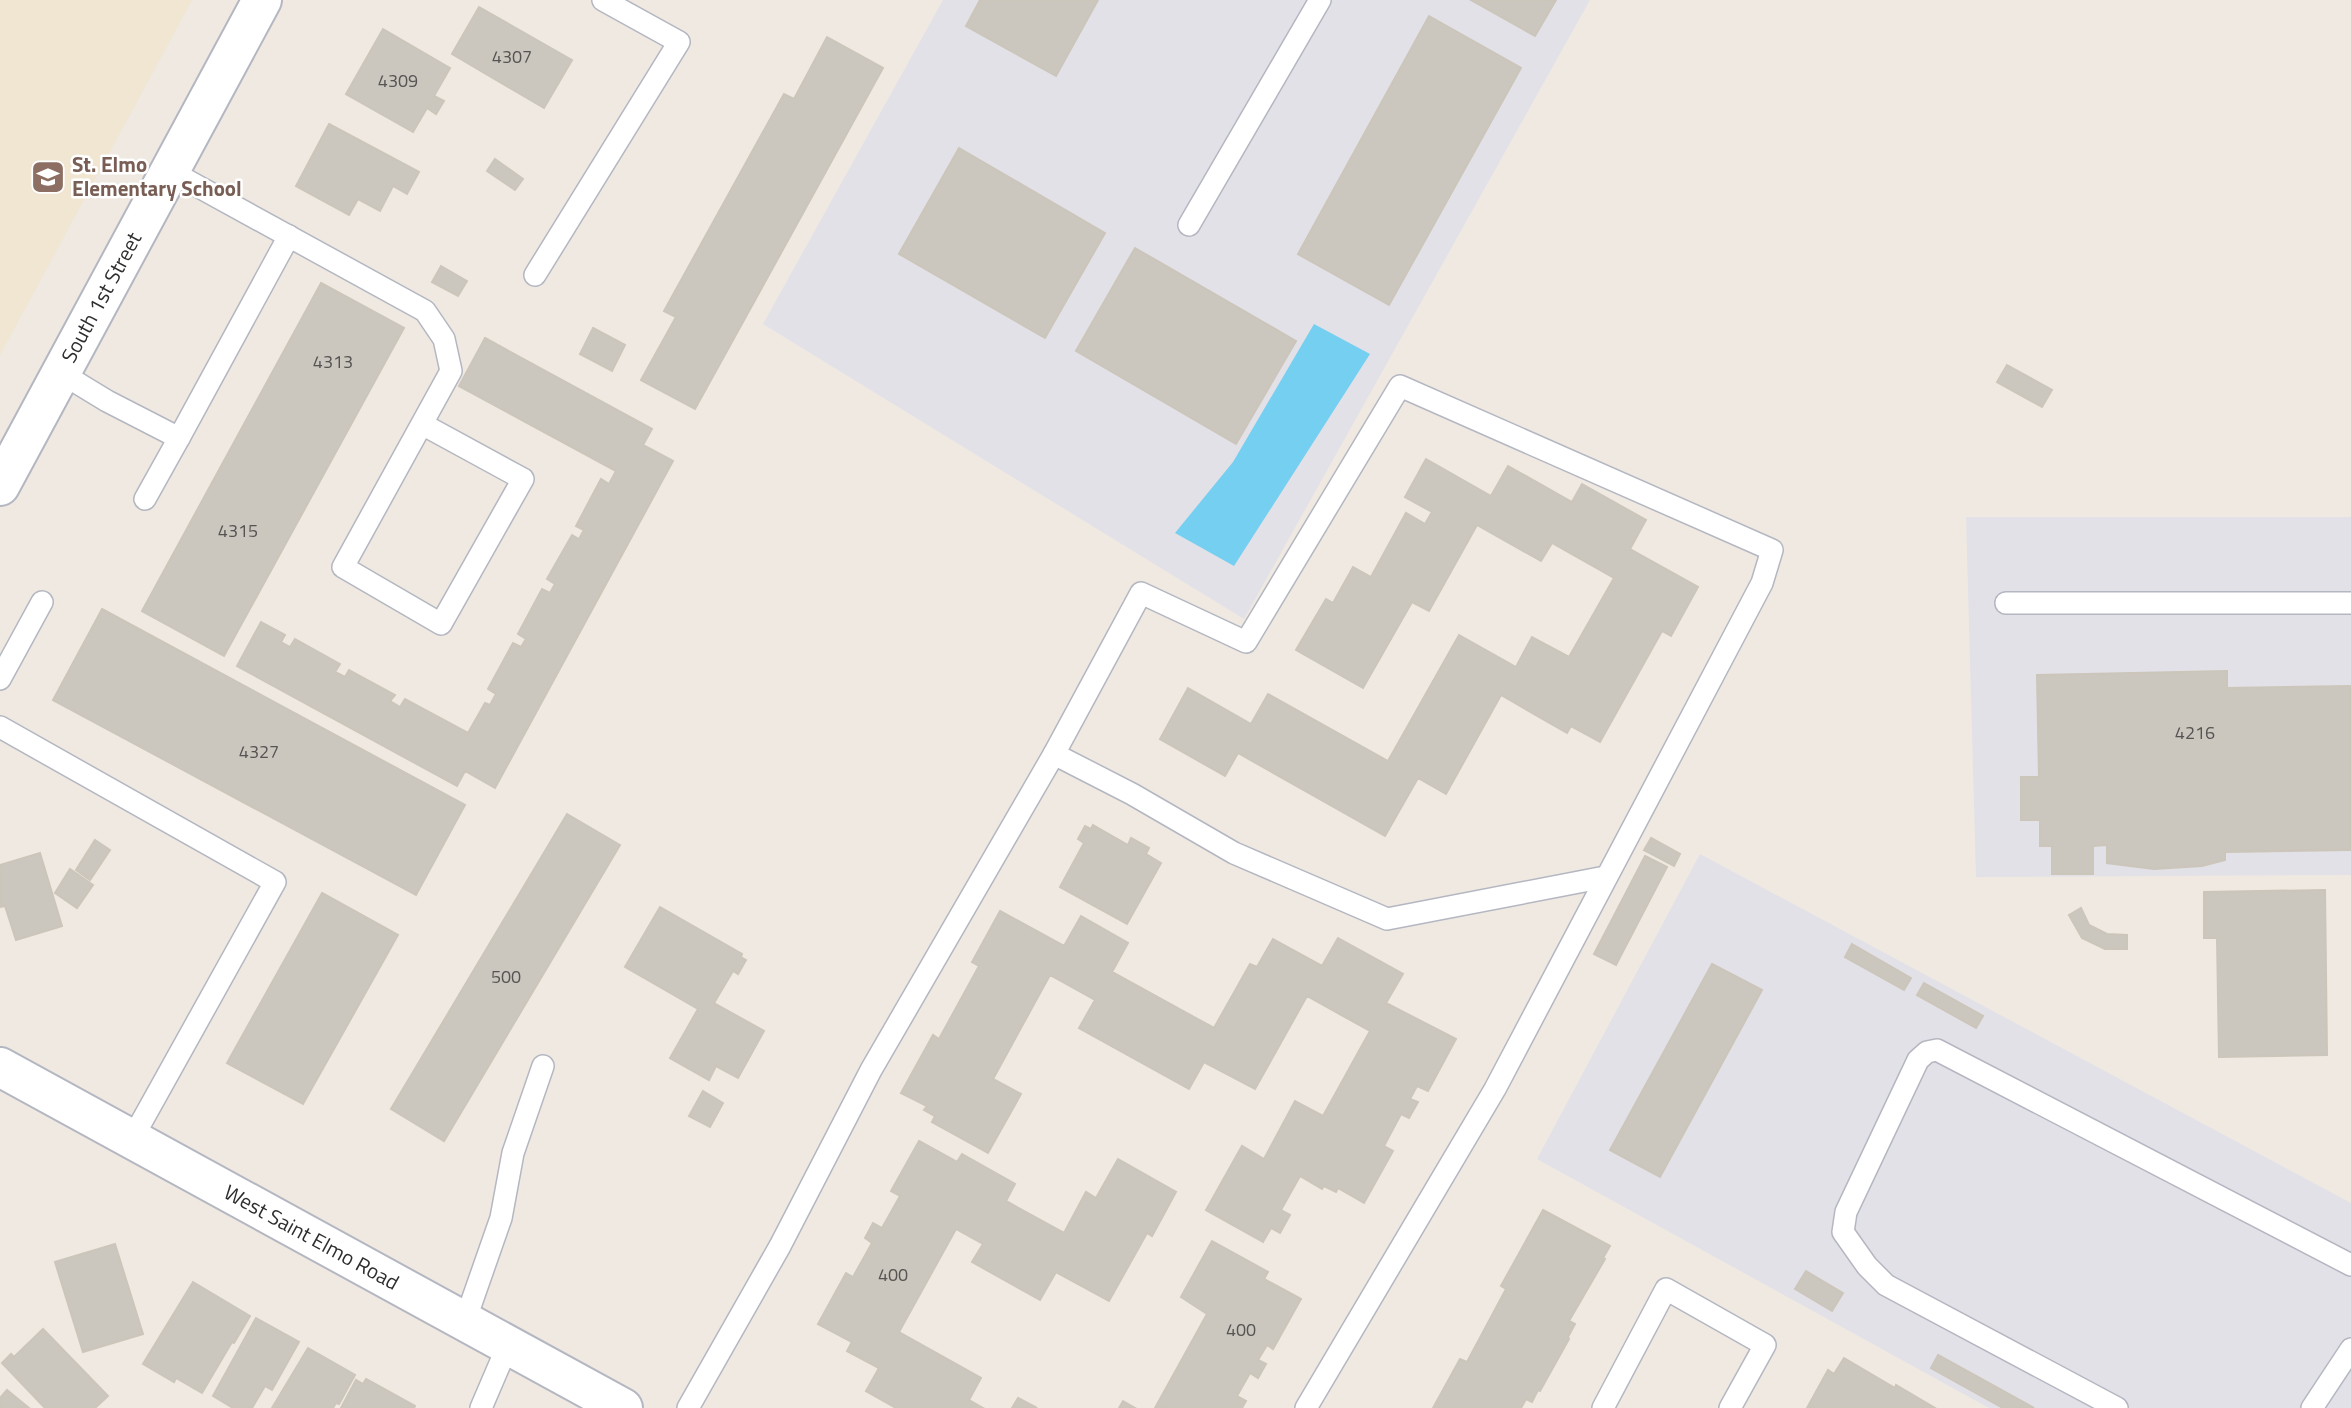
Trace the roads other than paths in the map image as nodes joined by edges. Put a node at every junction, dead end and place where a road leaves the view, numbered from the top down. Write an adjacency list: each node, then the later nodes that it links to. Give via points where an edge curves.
1 (262, 0): 4 (street, South 1st Street)
2 (603, 0): 7 (lane, via 679,42)
3 (1320, 0): 5 (lane)
4 (170, 171): 6 (lane); 8 (street, South 1st Street)
5 (1189, 225)
6 (289, 236): 9 (lane, via 425,311 444,339 451,371); 10 (lane)
7 (535, 275)
8 (61, 373): 10 (lane); 11 (street, South 1st Street)
9 (422, 424): 9 (lane, via 344,567 441,624 523,479)
10 (179, 439): 12 (lane)
11 (0, 486)
12 (145, 499)
13 (42, 601): 16 (lane)
14 (2006, 603): 15 (lane)
15 (2351, 603)
16 (0, 680)
17 (0, 727): 22 (lane, via 275,882)
18 (1054, 754): 19 (lane, via 1234,853 1387,919); 19 (lane, via 1141,593 1246,642 1400,386 1772,550 1762,583); 29 (lane, via 871,1070 780,1246)
19 (1605, 877): 30 (lane, via 1495,1089)
20 (543, 1066): 24 (lane, via 513,1153 501,1218)
21 (3, 1076): 22 (street, West Saint Elmo Road)
22 (132, 1139): 24 (street, West Saint Elmo Road)
23 (2351, 1265): 33 (lane, via 1937,1050 1927,1052 1918,1060 1846,1212 1843,1232 1886,1285)
24 (465, 1321): 25 (street, West Saint Elmo Road)
25 (508, 1345): 27 (lane); 28 (street, West Saint Elmo Road)
26 (2351, 1349): 34 (lane)
27 (481, 1408)
28 (623, 1408)
29 (688, 1408)
30 (1306, 1408)
31 (1603, 1408): 32 (lane, via 1666,1289 1765,1345)
32 (1730, 1408)
33 (2117, 1408)
34 (2312, 1408)

